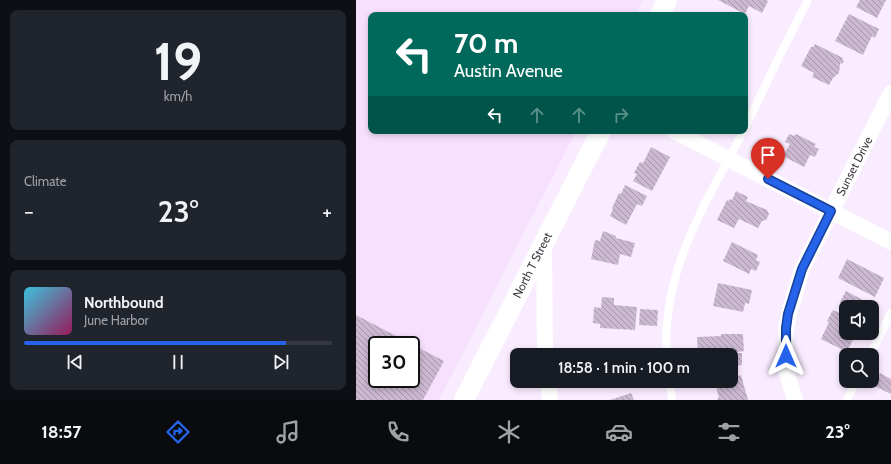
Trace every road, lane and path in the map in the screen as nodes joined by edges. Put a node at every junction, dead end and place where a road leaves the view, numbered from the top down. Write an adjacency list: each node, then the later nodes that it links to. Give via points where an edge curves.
1 (668, 0): 3 (street)
2 (808, 0): 5 (lane)
3 (662, 12)
4 (891, 93): 10 (street, Sunset Drive)
5 (748, 122)
6 (598, 134): 11 (street, North T Street)
7 (680, 134): 9 (street)
8 (742, 134): 9 (lane)
9 (730, 160): 10 (street); 15 (lane, via 701,212 674,281 667,318)
10 (831, 211): 12 (street); 23 (street, Sunset Drive, via 802,269 788,314 786,370)
11 (544, 242): 14 (street); 20 (street, North T Street)
12 (891, 242)
13 (891, 313): 16 (lane)
14 (545, 348)
15 (667, 348)
16 (874, 348)
17 (549, 388): 21 (street)
18 (670, 388): 22 (lane)
19 (853, 388): 24 (lane)
20 (464, 400)
21 (550, 400)
22 (672, 400)
23 (795, 400)
24 (847, 400)

